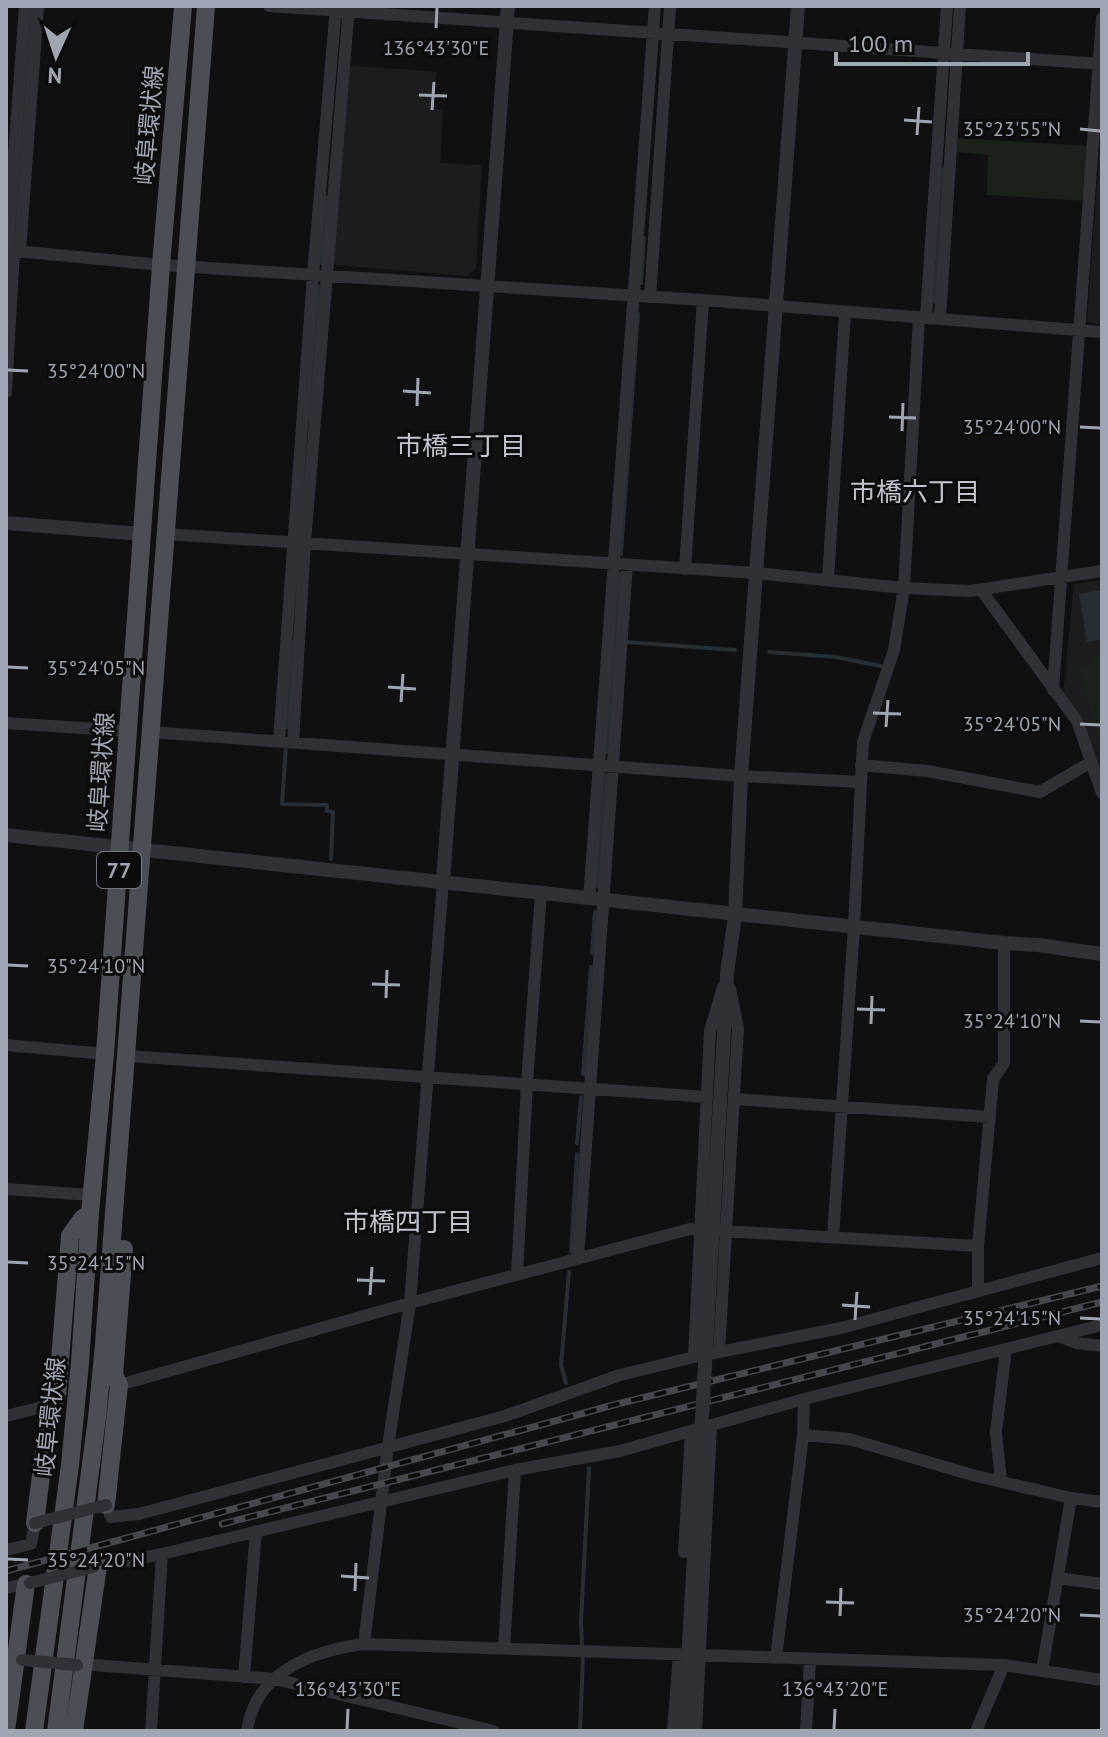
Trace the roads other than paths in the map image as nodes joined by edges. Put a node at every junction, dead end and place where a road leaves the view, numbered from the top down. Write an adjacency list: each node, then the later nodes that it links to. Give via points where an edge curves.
1 (25, 6): 20 (street)
2 (38, 6): 20 (street)
3 (183, 6): 21 (main road, 岐阜環状線 / 77)
4 (206, 6): 22 (main road, 岐阜環状線 / 77)
5 (269, 6): 12 (street)
6 (508, 6): 14 (street)
7 (655, 6): 15 (street)
8 (670, 6): 16 (street)
9 (798, 6): 17 (street)
10 (947, 6): 18 (street)
11 (960, 6): 18 (street)
12 (342, 8): 14 (street); 23 (street); 24 (street)
13 (1102, 18): 19 (street)
14 (507, 22): 15 (street); 25 (street)
15 (653, 32): 16 (street); 26 (street)
16 (668, 33): 17 (street); 27 (street)
17 (796, 42): 18 (street); 29 (street)
18 (950, 53): 19 (street); 31 (street); 32 (street)
19 (1100, 64): 33 (street)
20 (12, 250): 21 (street); 35 (street)
21 (161, 265): 22 (street); 37 (main road, 岐阜環状線 / 77)
22 (184, 266): 23 (street); 38 (main road, 岐阜環状線 / 77)
23 (313, 275): 24 (street); 39 (street)
24 (327, 275): 25 (street); 39 (street)
25 (488, 286): 26 (street); 40 (street)
26 (634, 296): 27 (street); 41 (street)
27 (650, 297): 28 (street)
28 (703, 300): 29 (street); 42 (street)
29 (776, 306): 30 (street); 44 (street)
30 (845, 313): 31 (street); 46 (street)
31 (922, 317): 32 (street); 47 (street)
32 (940, 319): 33 (street)
33 (1078, 330): 34 (street); 45 (street)
34 (1102, 332)
35 (6, 392)
36 (6, 523): 37 (street)
37 (142, 534): 51 (main road, 岐阜環状線 / 77)
38 (166, 534): 39 (street); 52 (main road, 岐阜環状線 / 77)
39 (299, 543): 40 (street); 53 (street)
40 (468, 554): 41 (street); 54 (street)
41 (620, 564): 42 (street); 56 (street); 58 (street)
42 (685, 569): 44 (street)
43 (1102, 571): 45 (street)
44 (756, 573): 46 (street); 59 (street)
45 (1062, 577): 48 (street); 49 (street)
46 (828, 579): 47 (street)
47 (904, 588): 48 (street); 57 (street, via 894,650 863,742)
48 (982, 591): 49 (street)
49 (1053, 690): 55 (street, via 1077,721)
50 (6, 723): 51 (street)
51 (128, 731): 63 (main road, 岐阜環状線 / 77)
52 (151, 732): 53 (street); 64 (main road, 岐阜環状線 / 77)
53 (286, 742): 54 (street)
54 (452, 754): 56 (street); 65 (street)
55 (1091, 762): 57 (street, via 1040,792); 61 (street)
56 (598, 765): 58 (street); 67 (street)
57 (861, 765): 60 (street)
58 (614, 766): 59 (street); 67 (street)
59 (741, 776): 60 (street); 68 (street)
60 (861, 782): 69 (street)
61 (1102, 793)
62 (6, 835): 63 (street)
63 (121, 847): 64 (street); 74 (main road, 岐阜環状線 / 77)
64 (143, 849): 65 (street); 75 (main road, 岐阜環状線 / 77)
65 (443, 881): 66 (street); 76 (street)
66 (541, 893): 67 (street); 77 (street)
67 (596, 899): 68 (street); 78 (street)
68 (735, 916): 69 (street); 72 (street)
69 (854, 927): 70 (street); 81 (street)
70 (1004, 943): 71 (street); 82 (street, via 1004,1063 993,1079)
71 (1102, 954)
72 (727, 973): 79 (street, via 710,1031); 80 (street, via 738,1028); 147 (street, bridge)
73 (6, 1045): 74 (street)
74 (105, 1054): 84 (main road, 岐阜環状線 / 77)
75 (128, 1056): 76 (street); 85 (main road, 岐阜環状線 / 77)
76 (426, 1077): 77 (street); 94 (street)
77 (527, 1083): 78 (street); 92 (street)
78 (590, 1087): 79 (street); 91 (street)
79 (707, 1097): 86 (street)
80 (734, 1099): 81 (street); 87 (street)
81 (842, 1107): 82 (street); 88 (street)
82 (990, 1117): 89 (street)
83 (6, 1189): 84 (street)
84 (90, 1204): 103 (main road, via 70,1236 57,1397); 140 (main road, 岐阜環状線 / 77, via 70,1465)
85 (115, 1214): 101 (main road, via 124,1225 125,1238 114,1375); 141 (main road, 岐阜環状線 / 77, via 97,1418)
86 (699, 1230): 87 (street); 91 (street); 100 (street)
87 (726, 1230): 88 (street); 99 (street)
88 (833, 1237): 89 (street)
89 (978, 1246): 93 (street)
90 (1102, 1258): 93 (street)
91 (578, 1259): 92 (street)
92 (517, 1275): 94 (street)
93 (978, 1291): 99 (street, via 841,1328)
94 (410, 1303): 101 (street); 108 (street)
95 (1102, 1325): 96 (street)
96 (1058, 1336): 97 (street); 98 (street)
97 (1102, 1346)
98 (1006, 1349): 102 (street); 110 (street, via 996,1432)
99 (719, 1352): 100 (street)
100 (694, 1357): 108 (street)
101 (119, 1385): 114 (main road)
102 (804, 1399): 105 (street); 107 (street)
103 (50, 1405): 104 (street); 115 (main road)
104 (6, 1416)
105 (711, 1427): 106 (street); 128 (street)
106 (691, 1432): 109 (street); 118 (street)
107 (803, 1435): 110 (street, via 849,1439); 129 (street)
108 (388, 1446): 112 (street); 114 (street, via 139,1514 111,1517)
109 (515, 1470): 112 (street); 126 (street)
110 (1001, 1482): 111 (street)
111 (1071, 1498): 113 (street); 121 (street)
112 (382, 1500): 116 (street); 125 (street)
113 (1102, 1502)
114 (106, 1505): 115 (street, bridge)
115 (35, 1523): 117 (street, via 31,1544)
116 (256, 1531): 119 (street); 136 (street)
117 (6, 1550)
118 (684, 1552)
119 (162, 1554): 120 (street); 134 (street)
120 (96, 1566): 122 (street, bridge); 132 (main road)
121 (1057, 1578): 123 (street); 135 (street)
122 (28, 1583): 124 (street); 130 (main road)
123 (1102, 1584)
124 (6, 1588)
125 (364, 1644): 126 (street); 137 (street, via 297,1661)
126 (504, 1648): 127 (street)
127 (679, 1654): 128 (street); 146 (street)
128 (700, 1655): 129 (street); 148 (street)
129 (776, 1658): 131 (street)
130 (14, 1659): 132 (street, bridge); 139 (main road)
131 (810, 1660): 133 (street); 149 (street)
132 (80, 1664): 134 (street); 142 (main road)
133 (1004, 1665): 135 (street); 150 (street)
134 (155, 1670): 136 (street); 143 (street)
135 (1042, 1671): 138 (street)
136 (244, 1677): 137 (street)
137 (275, 1679): 144 (street, via 263,1690); 145 (street)
138 (1102, 1680)
139 (6, 1731)
140 (34, 1731)
141 (56, 1731)
142 (74, 1731)
143 (151, 1731)
144 (247, 1731)
145 (494, 1731)
146 (673, 1731)
147 (684, 1731)
148 (696, 1731)
149 (806, 1731)
150 (976, 1731)

